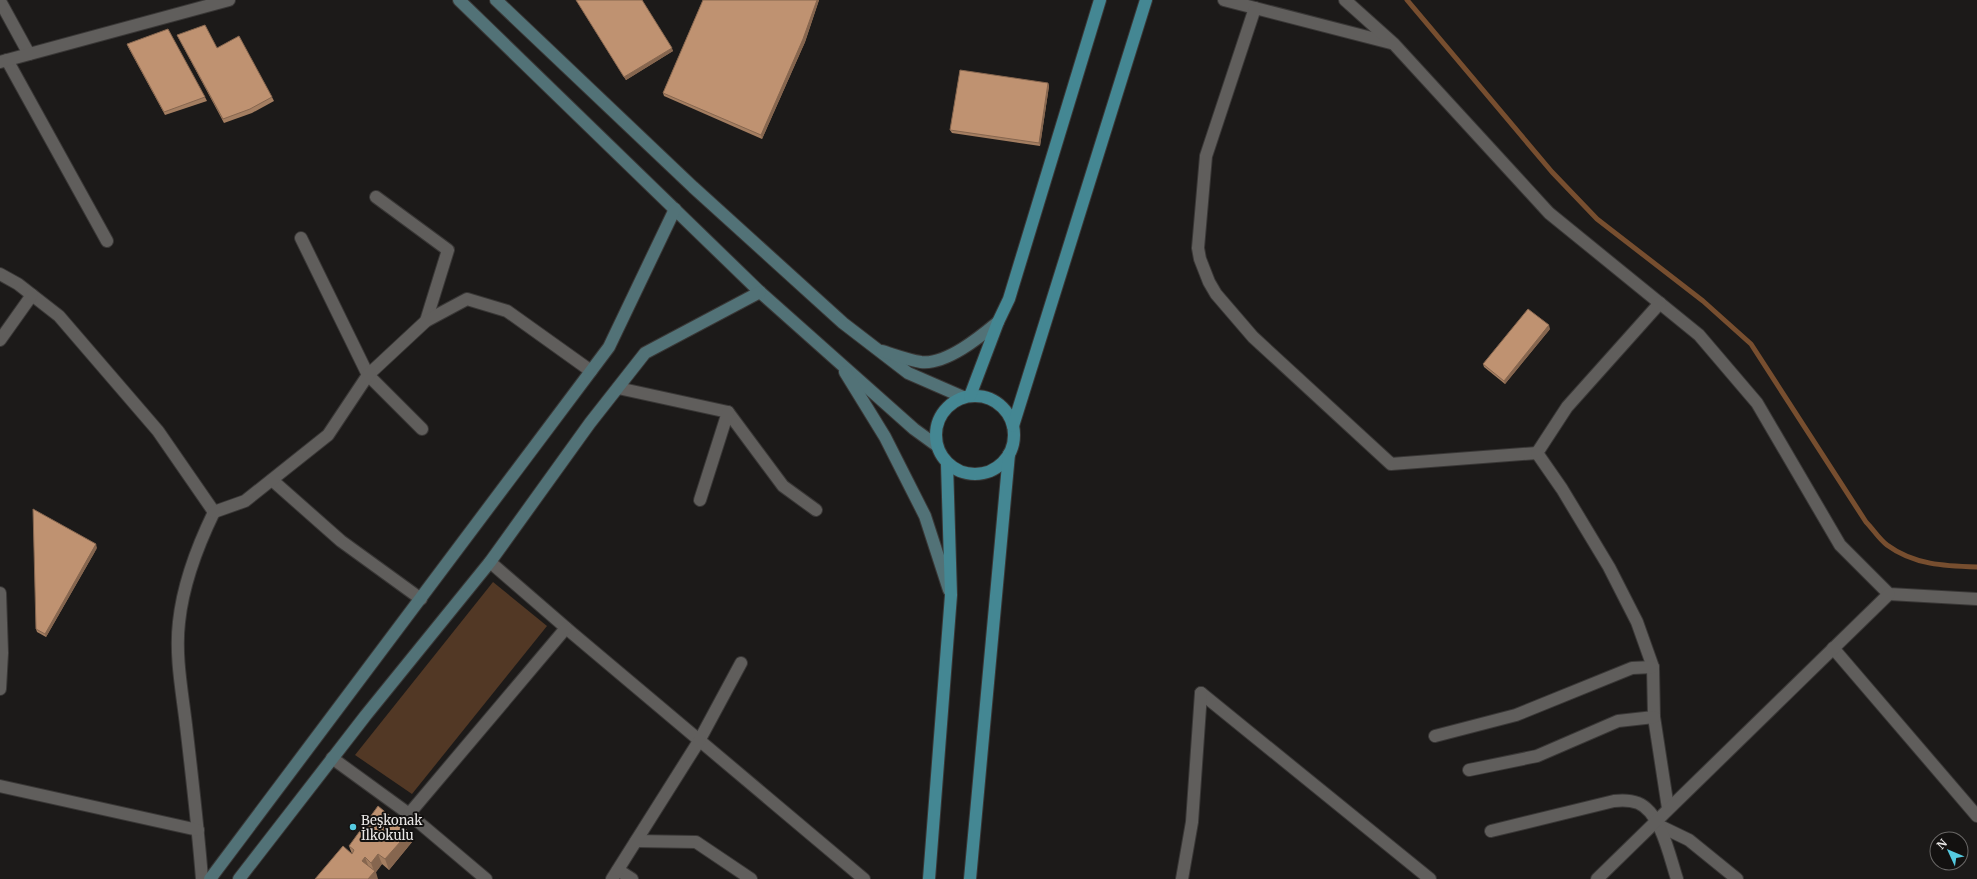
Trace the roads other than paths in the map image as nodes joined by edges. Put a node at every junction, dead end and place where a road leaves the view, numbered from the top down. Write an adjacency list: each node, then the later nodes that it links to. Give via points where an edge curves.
1 (229, 0): 9 (street)
2 (459, 0): 15 (main road)
3 (496, 0): 25 (main road, via 693,187)
4 (1100, 0): 23 (main road, via 1009,299)
5 (1146, 0): 32 (main road)
6 (1224, 0): 10 (street)
7 (1345, 0): 11 (street)
8 (0, 1): 12 (street)
9 (209, 2): 12 (street)
10 (1254, 8): 11 (street); 35 (street, via 1206,156 1198,248 1203,269 1216,294 1253,336 1392,464)
11 (1394, 44): 21 (street, via 1550,214)
12 (29, 54): 13 (street)
13 (3, 61): 17 (street)
14 (376, 197): 22 (street, via 448,250)
15 (675, 209): 19 (main road); 27 (main road, via 609,347)
16 (301, 238): 28 (street)
17 (107, 241)
18 (0, 274): 20 (street)
19 (760, 292): 26 (main road); 29 (main road, via 645,353)
20 (32, 295): 24 (street); 41 (street, via 59,316 158,431)
21 (1660, 303): 35 (street, via 1567,407); 44 (street, via 1699,335 1757,403 1840,545)
22 (426, 321): 27 (street, via 467,300 507,311); 28 (street)
23 (998, 322): 25 (main road, via 970,345 947,357 923,362); 30 (main road)
24 (0, 340)
25 (875, 350): 30 (main road, via 908,373)
26 (838, 361): 34 (main road, via 914,429); 45 (main road, via 885,437 926,516)
27 (591, 371): 47 (main road)
28 (368, 375): 33 (street); 38 (street, via 328,435)
29 (618, 388): 31 (street); 42 (main road)
30 (967, 397): 32 (main road, via 989,398 1008,414); 34 (main road, via 952,402 944,410 935,433)
31 (728, 412): 39 (street); 40 (street, via 783,486)
32 (1013, 426): 36 (main road, via 1014,436)
33 (422, 428)
34 (936, 445): 37 (main road)
35 (1537, 453): 52 (street, via 1609,567 1637,622)
36 (1009, 454): 37 (main road, via 1002,464 992,471 981,474 968,475); 76 (main road)
37 (947, 464): 45 (main road)
38 (272, 480): 41 (street, via 245,501); 47 (street, via 341,541)
39 (700, 500)
40 (816, 510)
41 (214, 512): 64 (street, via 184,590 179,622 178,662)
42 (490, 562): 48 (street); 57 (main road)
43 (0, 593): 50 (street)
44 (1889, 594): 46 (street); 49 (street)
45 (951, 595): 75 (main road)
46 (1977, 598)
47 (421, 599): 69 (main road)
48 (566, 628): 56 (street); 61 (street)
49 (1833, 648): 60 (street); 62 (street)
50 (1, 651): 53 (street)
51 (741, 663): 56 (street)
52 (1653, 667): 54 (street); 55 (street, via 1632,668 1516,715)
53 (0, 689)
54 (1654, 717): 58 (street, via 1618,721 1537,756); 60 (street)
55 (1435, 736)
56 (699, 741): 66 (street); 74 (street)
57 (332, 758): 61 (street); 70 (main road)
58 (1469, 770)
59 (0, 786): 64 (street)
60 (1668, 808): 63 (street)
61 (409, 814): 71 (street)
62 (1977, 816)
63 (1658, 823): 65 (street, via 1640,804 1627,800); 79 (street); 80 (street); 81 (street, via 1689,840)
64 (198, 830): 68 (street)
65 (1491, 831)
66 (636, 841): 67 (street); 73 (street, via 696,842)
67 (615, 874): 72 (street)
68 (202, 879)
69 (210, 879)
70 (238, 879)
71 (486, 879)
72 (632, 879)
73 (751, 879)
74 (864, 879)
75 (929, 879)
76 (970, 879)
77 (1182, 879): 78 (street, via 1192,822 1201,693)
78 (1430, 879)
79 (1597, 879)
80 (1677, 879)
81 (1737, 879)

